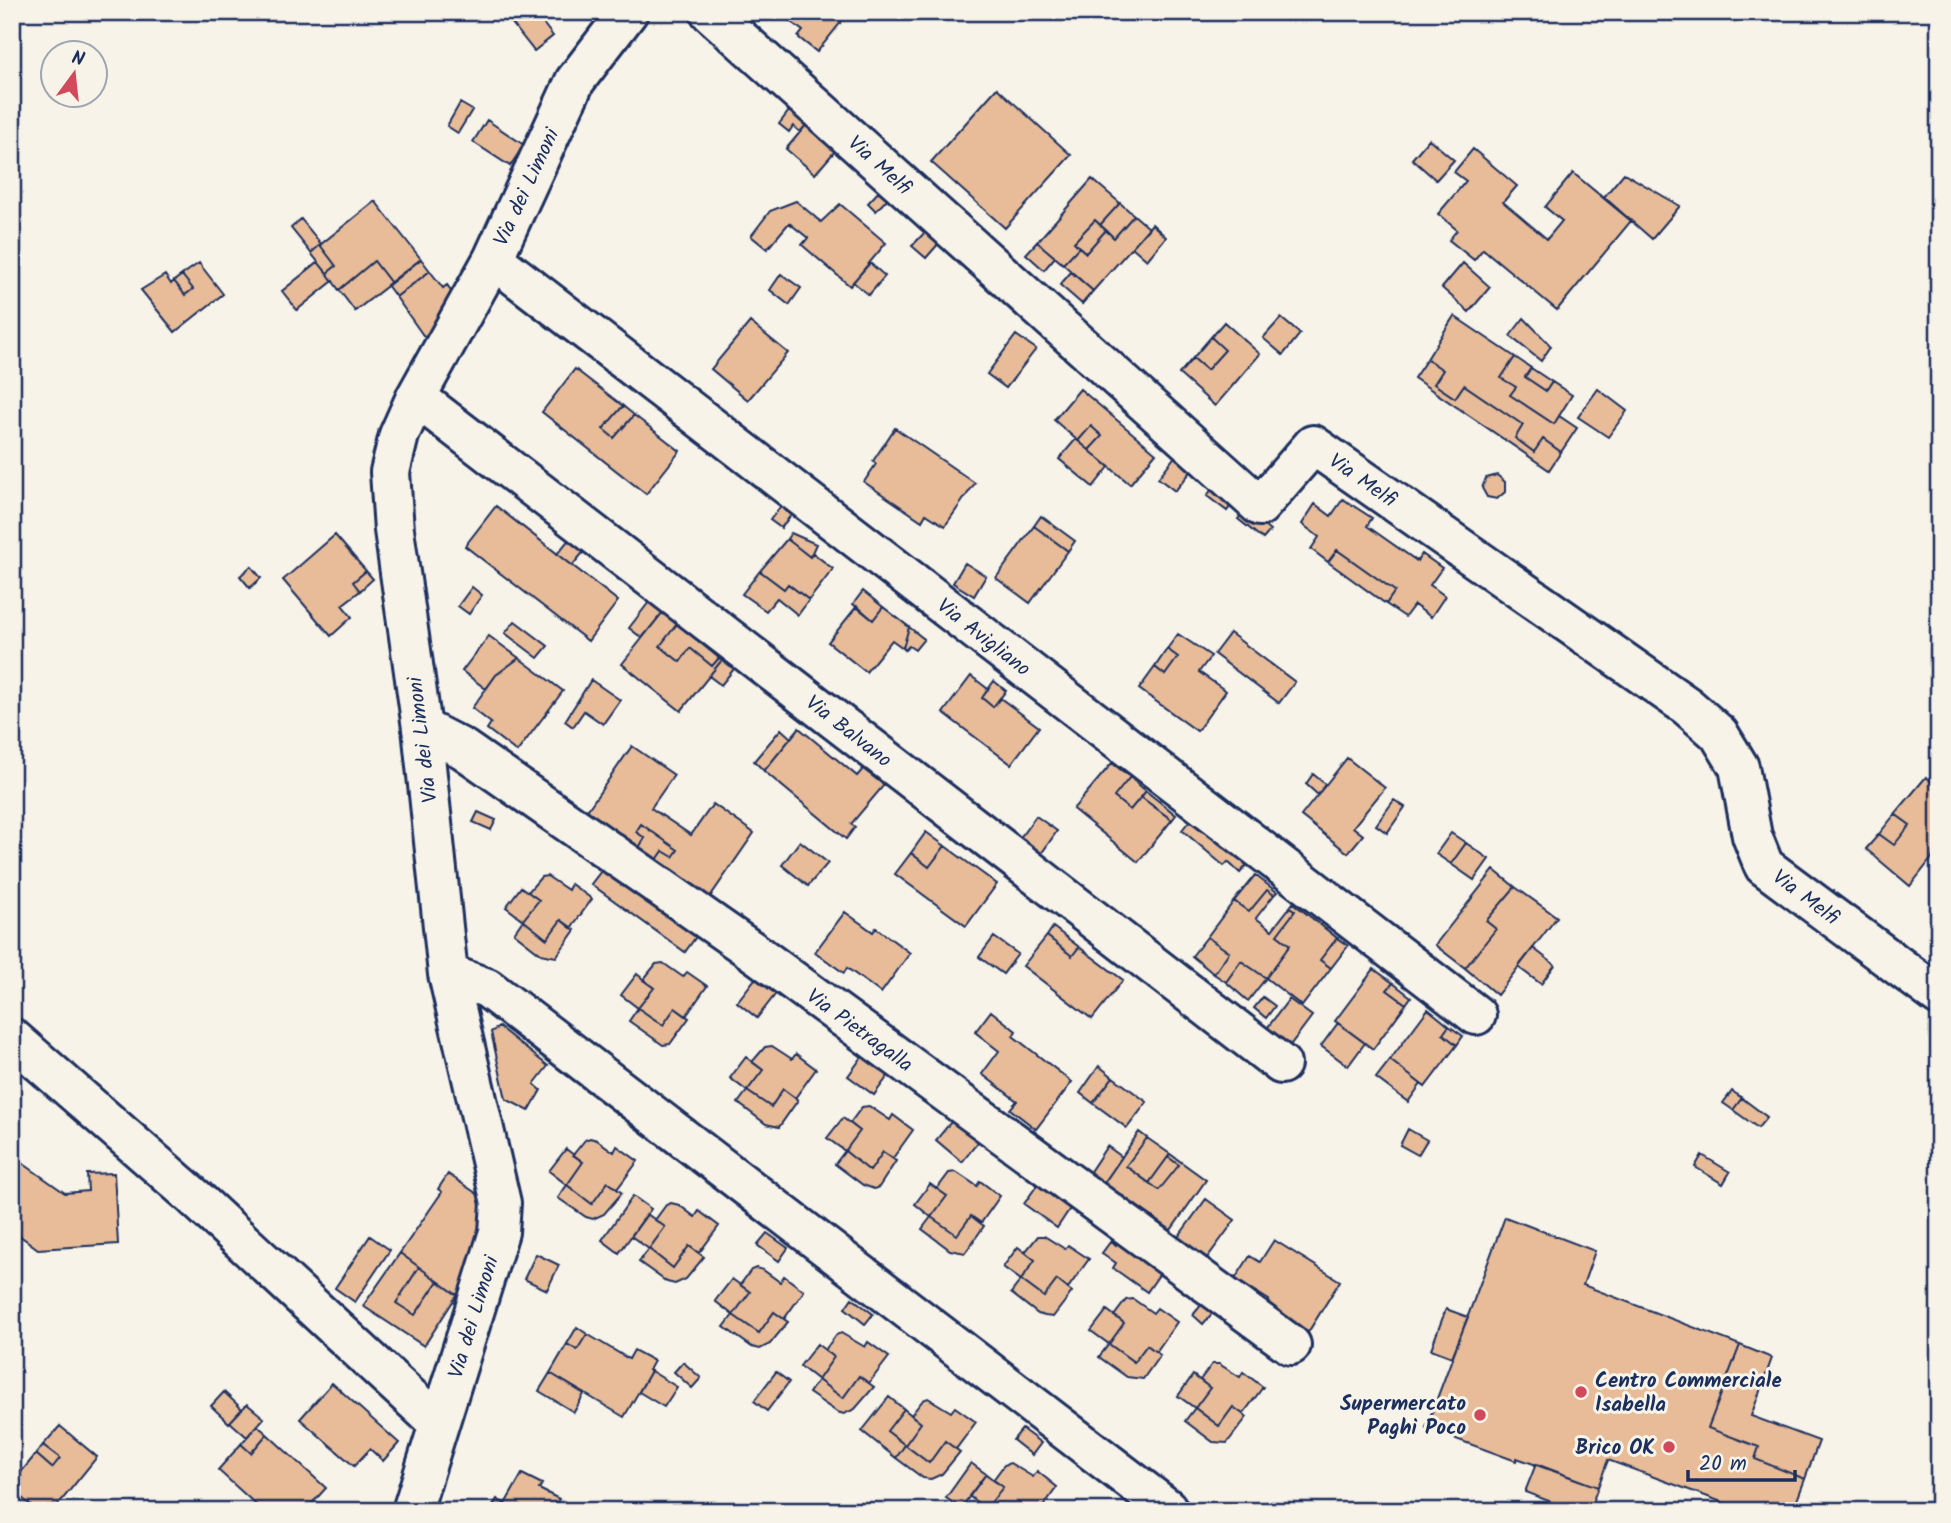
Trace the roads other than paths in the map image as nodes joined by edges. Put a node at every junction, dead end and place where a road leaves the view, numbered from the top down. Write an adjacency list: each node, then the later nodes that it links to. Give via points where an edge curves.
1 (628, 12): 3 (street, Via dei Limoni, via 575,81)
2 (710, 12): 7 (street, Via Melfi, via 1260,506 1312,445 1687,706 1719,734 1740,767 1752,836 1764,866)
3 (493, 259): 4 (street, Via dei Limoni); 8 (street, Via Avigliano)
4 (416, 397): 5 (street, Via dei Limoni, via 399,435 390,472); 10 (street, Via Balvano)
5 (422, 728): 6 (street, Via dei Limoni); 11 (street, Via Pietragalla, via 463,749 758,955)
6 (449, 974): 12 (street, Via dei Limoni, via 501,1203 499,1232); 13 (street, via 487,988)
7 (1939, 996)
8 (1476, 1015)
9 (12, 1038): 12 (street, via 194,1196)
10 (1281, 1064)
11 (1291, 1345)
12 (439, 1424): 14 (street, Via dei Limoni)
13 (1167, 1508)
14 (412, 1511)

